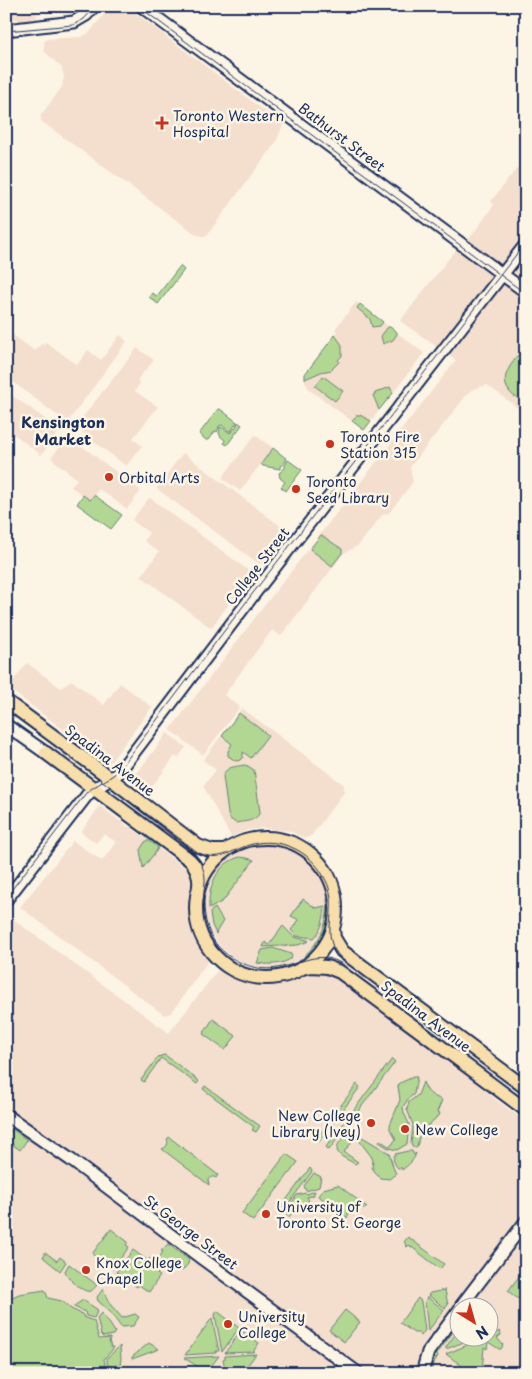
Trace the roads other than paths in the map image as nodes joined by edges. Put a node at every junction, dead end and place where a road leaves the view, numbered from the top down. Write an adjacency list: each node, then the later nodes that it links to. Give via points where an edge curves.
1 (94, 6): 3 (main road, via 86,16 74,22)
2 (141, 6): 5 (main road, Bathurst Street)
3 (6, 30)
4 (526, 244): 5 (main road, College Street)
5 (503, 275): 6 (main road, Bathurst Street); 10 (main road, College Street, via 172,702 146,726)
6 (526, 292)
7 (6, 701): 10 (main road, Spadina Avenue)
8 (6, 725): 9 (main road)
9 (46, 753): 11 (main road)
10 (109, 777): 11 (main road); 12 (main road, Spadina Avenue, via 198,846)
11 (94, 789): 13 (main road, via 190,860 200,878); 14 (main road)
12 (224, 851): 13 (main road, via 209,867); 15 (main road, via 256,838 282,840 305,850 330,882 336,905)
13 (199, 886): 16 (main road, via 198,925 208,947 221,961 251,976 267,978)
14 (6, 900)
15 (333, 929): 16 (main road, via 319,954); 17 (main road, Spadina Avenue, via 342,951)
16 (300, 969): 18 (main road, Spadina Avenue, via 322,966 340,972)
17 (526, 1088)
18 (526, 1110)
19 (6, 1115): 23 (main road, St George Street, via 72,1160)
20 (526, 1221): 21 (main road)
21 (469, 1296)
22 (450, 1322): 24 (main road, via 428,1352)
23 (358, 1373)
24 (422, 1373)

